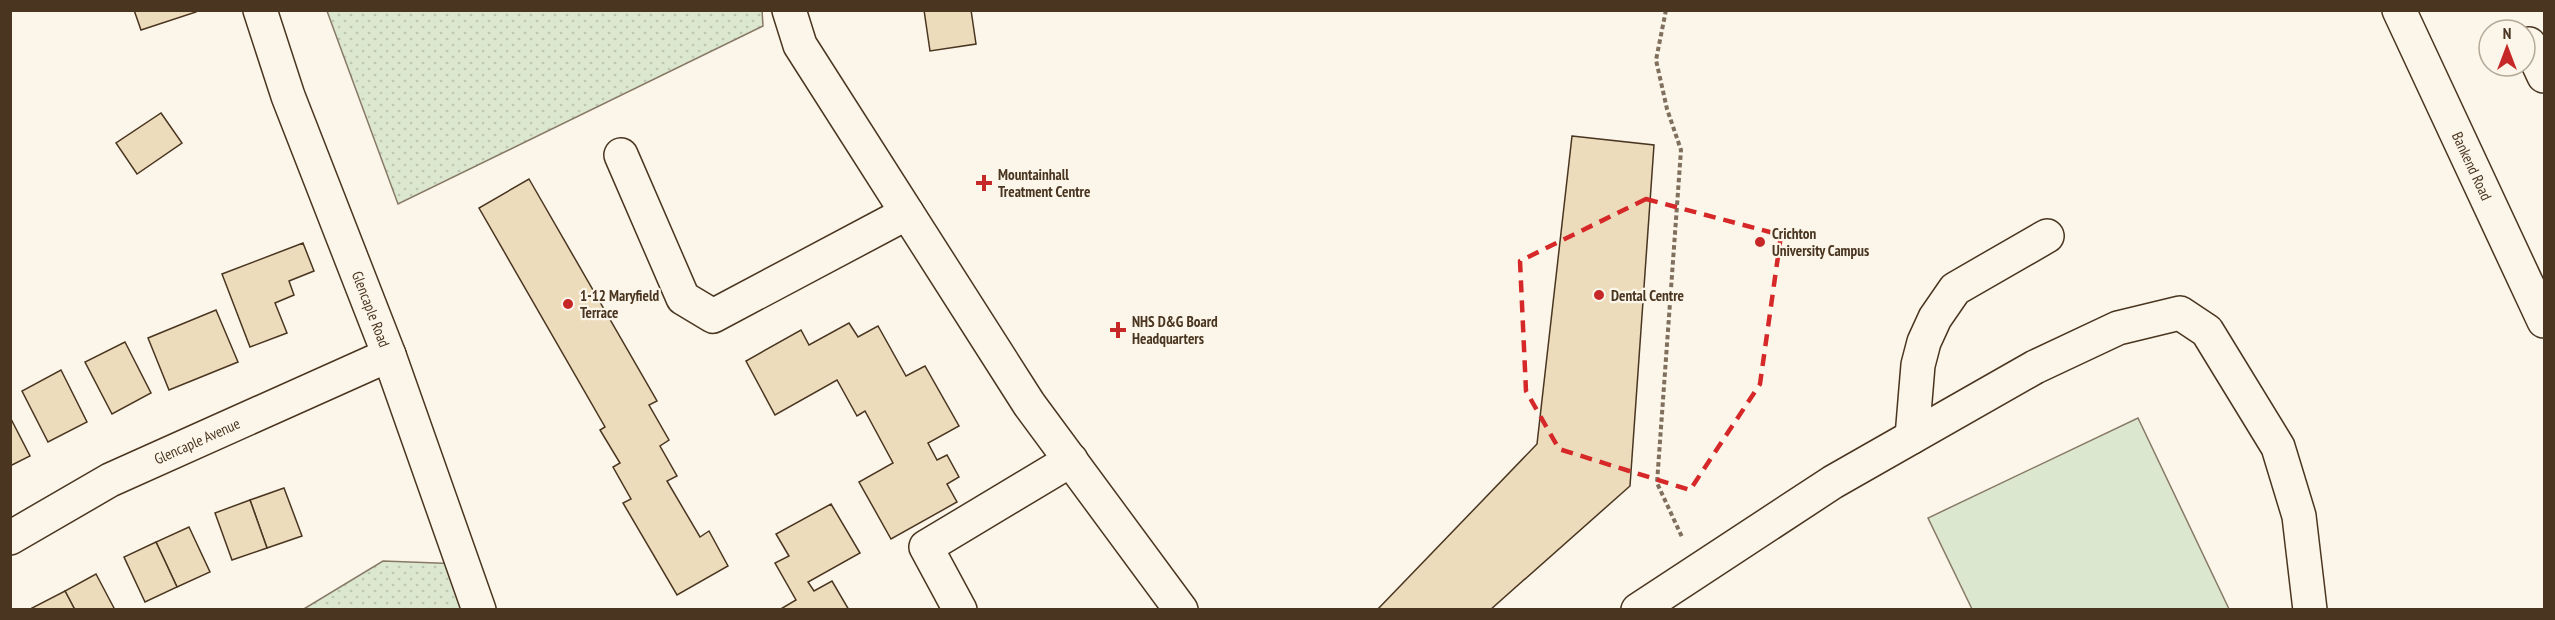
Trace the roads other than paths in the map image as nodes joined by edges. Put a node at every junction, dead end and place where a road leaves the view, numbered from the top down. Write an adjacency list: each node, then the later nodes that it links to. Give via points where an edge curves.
1 (260, 10): 11 (street, Glencaple Road, via 288,96)
2 (789, 10): 7 (street, via 800,45)
3 (2399, 10): 9 (street, Bankend Road)
4 (2537, 61): 5 (street)
5 (2544, 76)
6 (621, 155): 7 (street, via 682,298 712,316)
7 (907, 213): 13 (street, via 1029,404)
8 (2047, 236): 12 (street, via 1955,289 1935,318 1918,365)
9 (2535, 277): 10 (street, Bankend Road)
10 (2544, 321)
11 (389, 356): 14 (street, Glencaple Avenue, via 110,480); 15 (street, Glencaple Road)
12 (1912, 437): 18 (street, via 1833,482); 19 (street, via 2035,367 2118,328 2180,313 2207,331 2278,447 2299,516)
13 (1071, 460): 16 (street, via 926,548); 17 (street)
14 (10, 538)
15 (479, 609)
16 (960, 609)
17 (1181, 609)
18 (1638, 609)
19 (2310, 609)

